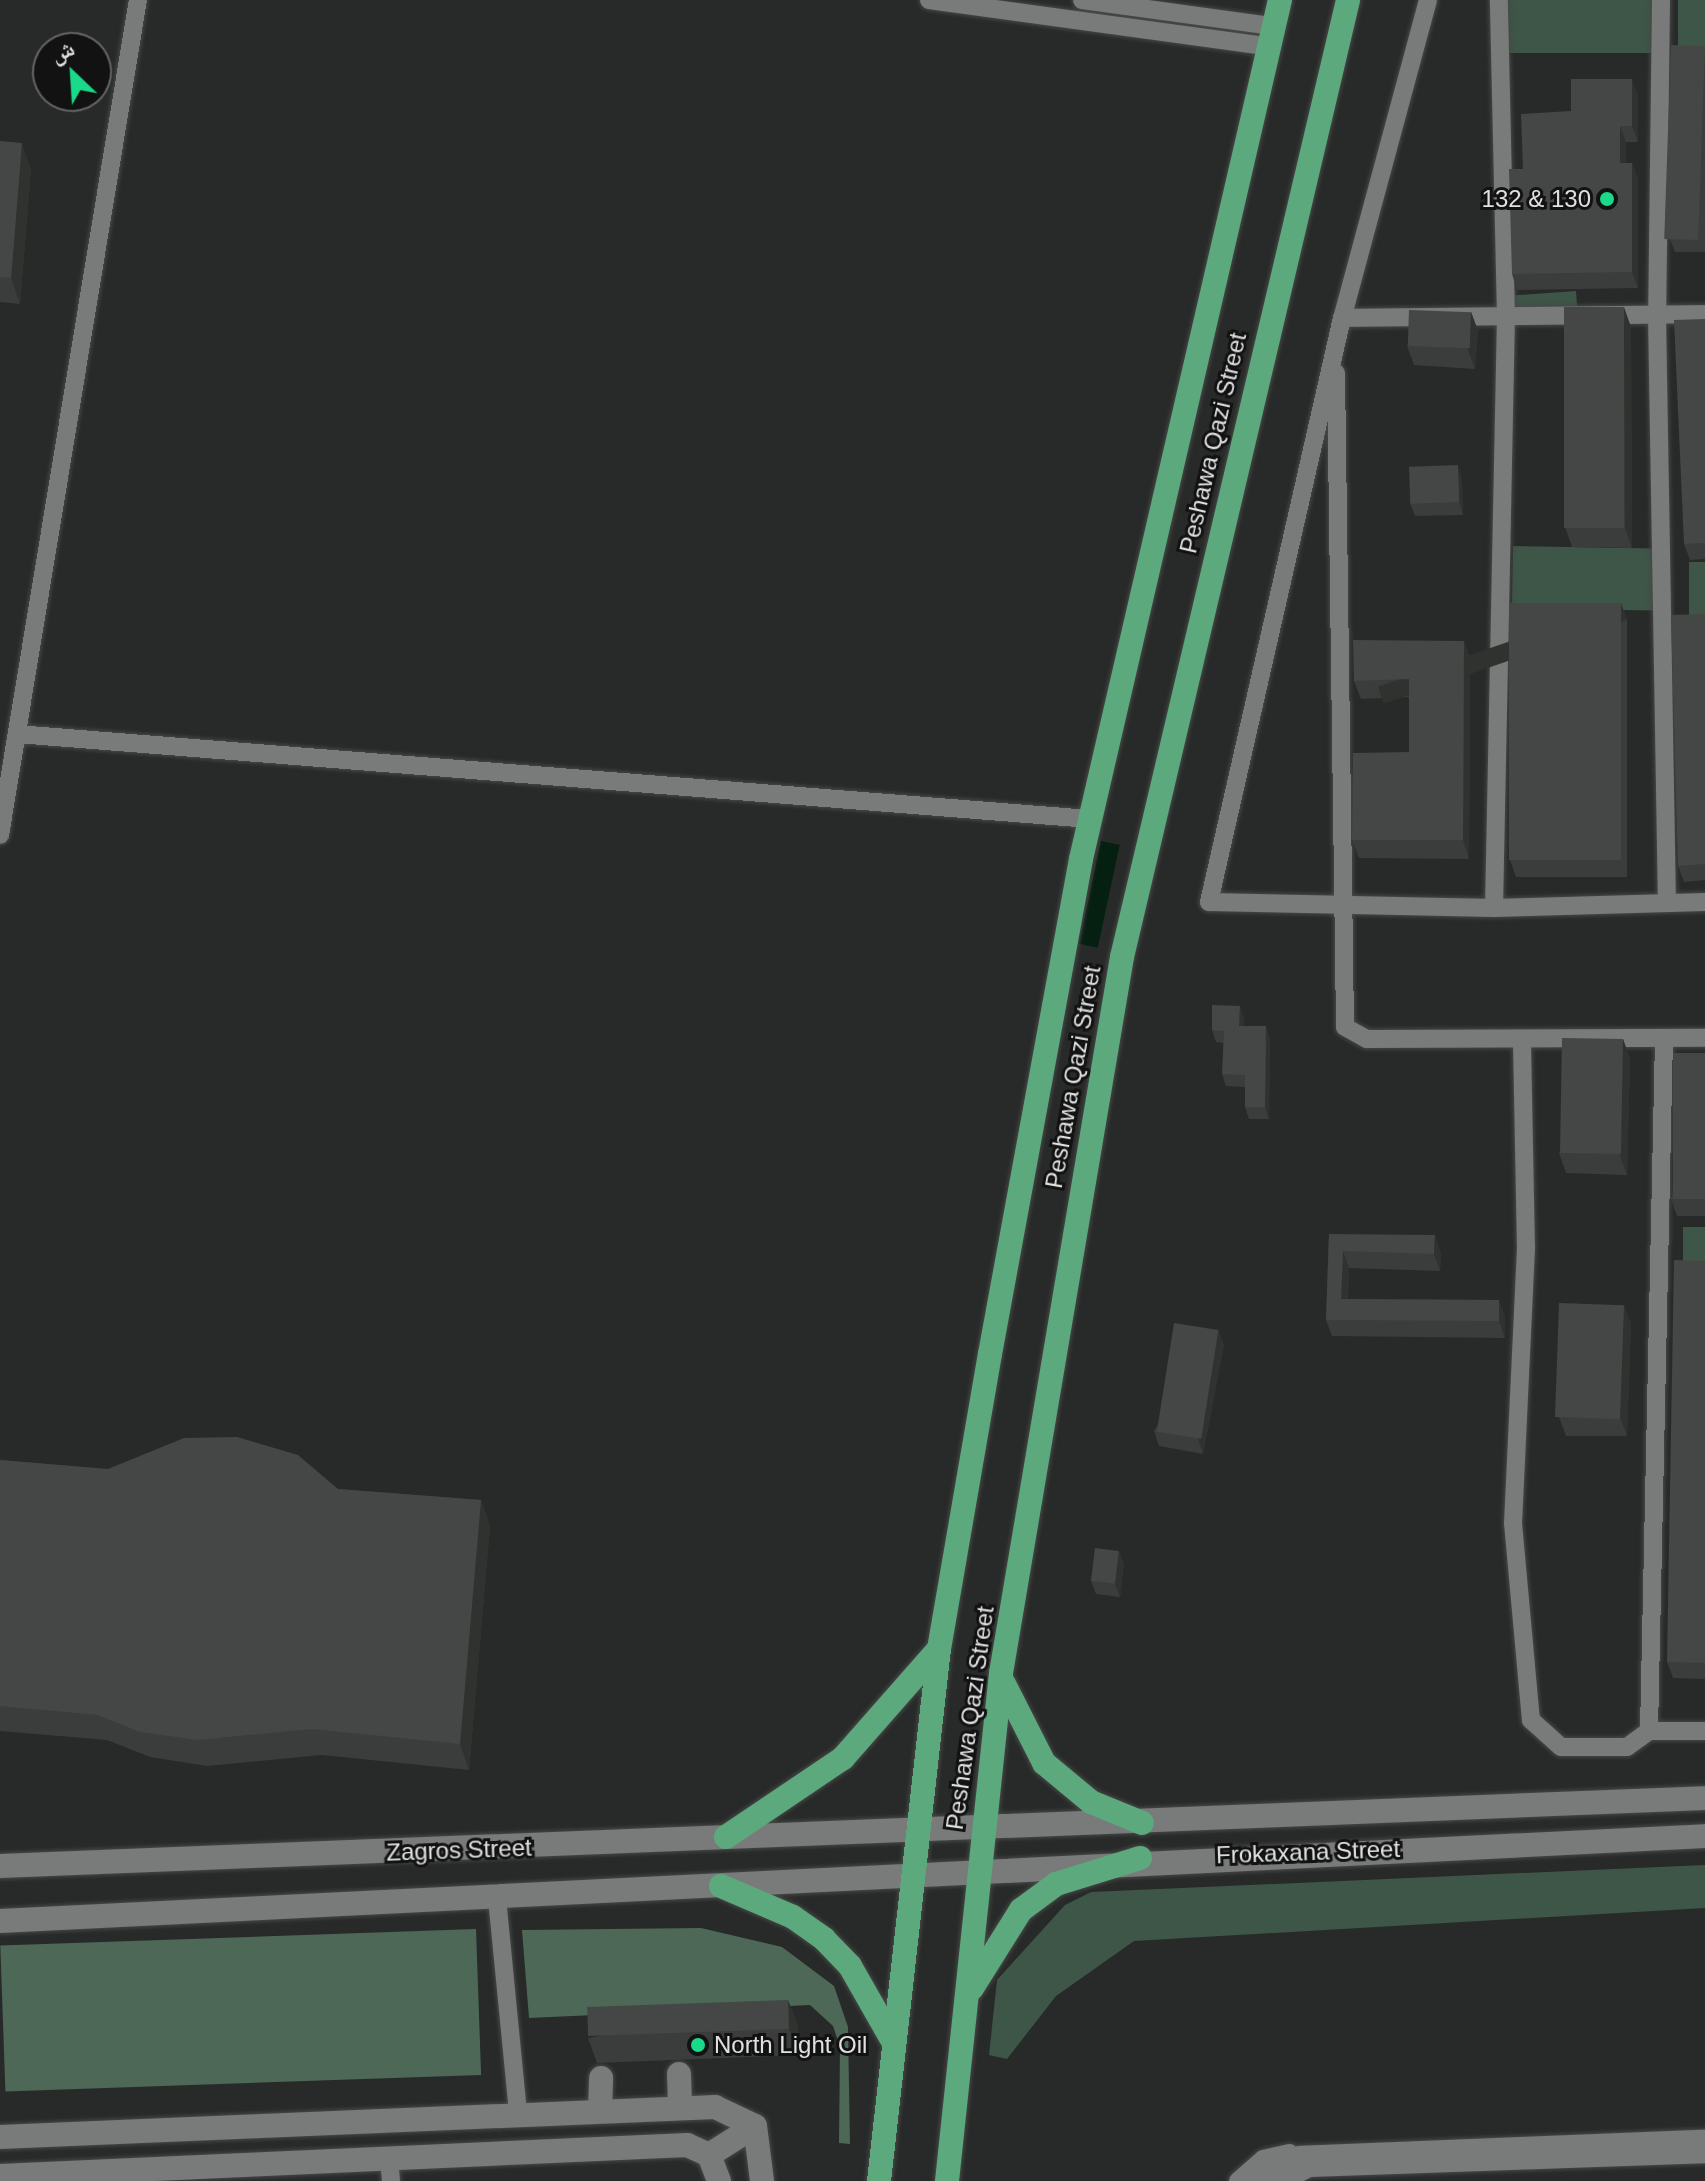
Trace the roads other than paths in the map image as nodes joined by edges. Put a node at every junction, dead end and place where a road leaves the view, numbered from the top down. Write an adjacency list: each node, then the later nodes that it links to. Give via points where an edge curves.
1 (138, 0): 15 (street)
2 (929, 0): 9 (street)
3 (1082, 0): 9 (street)
4 (1280, 0): 9 (highway, Peshawa Qazi Street)
5 (1348, 0): 26 (highway, Peshawa Qazi Street, via 1122,957)
6 (1428, 0): 13 (street)
7 (1499, 0): 12 (street)
8 (1661, 0): 11 (street)
9 (1270, 36): 16 (highway, Peshawa Qazi Street)
10 (1705, 314): 11 (street)
11 (1657, 315): 12 (street); 19 (street)
12 (1506, 316): 13 (street); 21 (street)
13 (1342, 318): 14 (street)
14 (1336, 342): 20 (street); 20 (street, via 1209,902)
15 (17, 734): 16 (street); 17 (street)
16 (1090, 819): 25 (highway, Peshawa Qazi Street)
17 (0, 835)
18 (1705, 902): 19 (street)
19 (1667, 903): 21 (street)
20 (1340, 905): 21 (street); 24 (street, via 1345,1027 1367,1039)
21 (1494, 908)
22 (1705, 1038): 23 (street)
23 (1664, 1039): 24 (street); 27 (street)
24 (1522, 1042): 27 (street, via 1526,1248 1513,1523 1531,1720 1561,1747 1627,1747)
25 (939, 1649): 32 (highway, Peshawa Qazi Street); 34 (highway, via 843,1758)
26 (1001, 1673): 30 (highway, via 1020,1726 1044,1763 1091,1802); 31 (highway, Peshawa Qazi Street)
27 (1649, 1731): 28 (street)
28 (1705, 1731)
29 (1705, 1798): 30 (main road, Frokaxana Street)
30 (1142, 1823): 31 (main road, Frokaxana Street)
31 (983, 1829): 32 (main road, Frokaxana Street); 37 (highway, Peshawa Qazi Street)
32 (917, 1832): 34 (main road, Zagros Street); 38 (highway, Peshawa Qazi Street)
33 (1705, 1836): 35 (main road, Frokaxana Street)
34 (726, 1837): 36 (main road, Zagros Street)
35 (1140, 1858): 37 (main road, Frokaxana Street); 42 (highway, via 1097,1866 1021,1910 974,1979)
36 (0, 1866)
37 (979, 1871): 38 (main road, Frokaxana Street); 42 (highway, Peshawa Qazi Street)
38 (911, 1874): 39 (main road, Zagros Street); 43 (highway, Peshawa Qazi Street)
39 (721, 1886): 40 (main road, Zagros Street); 43 (highway, via 793,1917 824,1939 850,1966)
40 (497, 1898): 41 (main road, Zagros Street); 48 (street)
41 (0, 1921)
42 (964, 2017): 64 (highway, Peshawa Qazi Street)
43 (891, 2038): 63 (highway, Peshawa Qazi Street)
44 (679, 2074): 46 (main road)
45 (601, 2078): 47 (main road)
46 (680, 2107): 47 (main road); 50 (main road, via 727,2109)
47 (600, 2110): 48 (main road)
48 (518, 2114): 49 (main road)
49 (438, 2117): 51 (main road); 54 (main road)
50 (755, 2126): 55 (main road); 62 (main road)
51 (0, 2137)
52 (1705, 2139): 56 (street)
53 (1705, 2154): 59 (street)
54 (441, 2155): 55 (main road, via 687,2145); 57 (main road)
55 (709, 2155): 61 (main road)
56 (1299, 2155): 65 (street, via 1263,2159); 66 (street)
57 (390, 2169): 58 (main road)
58 (247, 2173): 60 (main road)
59 (1319, 2175): 67 (street, via 1303,2169)
60 (0, 2176)
61 (719, 2181)
62 (762, 2181)
63 (879, 2181)
64 (947, 2181)
65 (1238, 2181)
66 (1261, 2181)
67 (1284, 2181)

